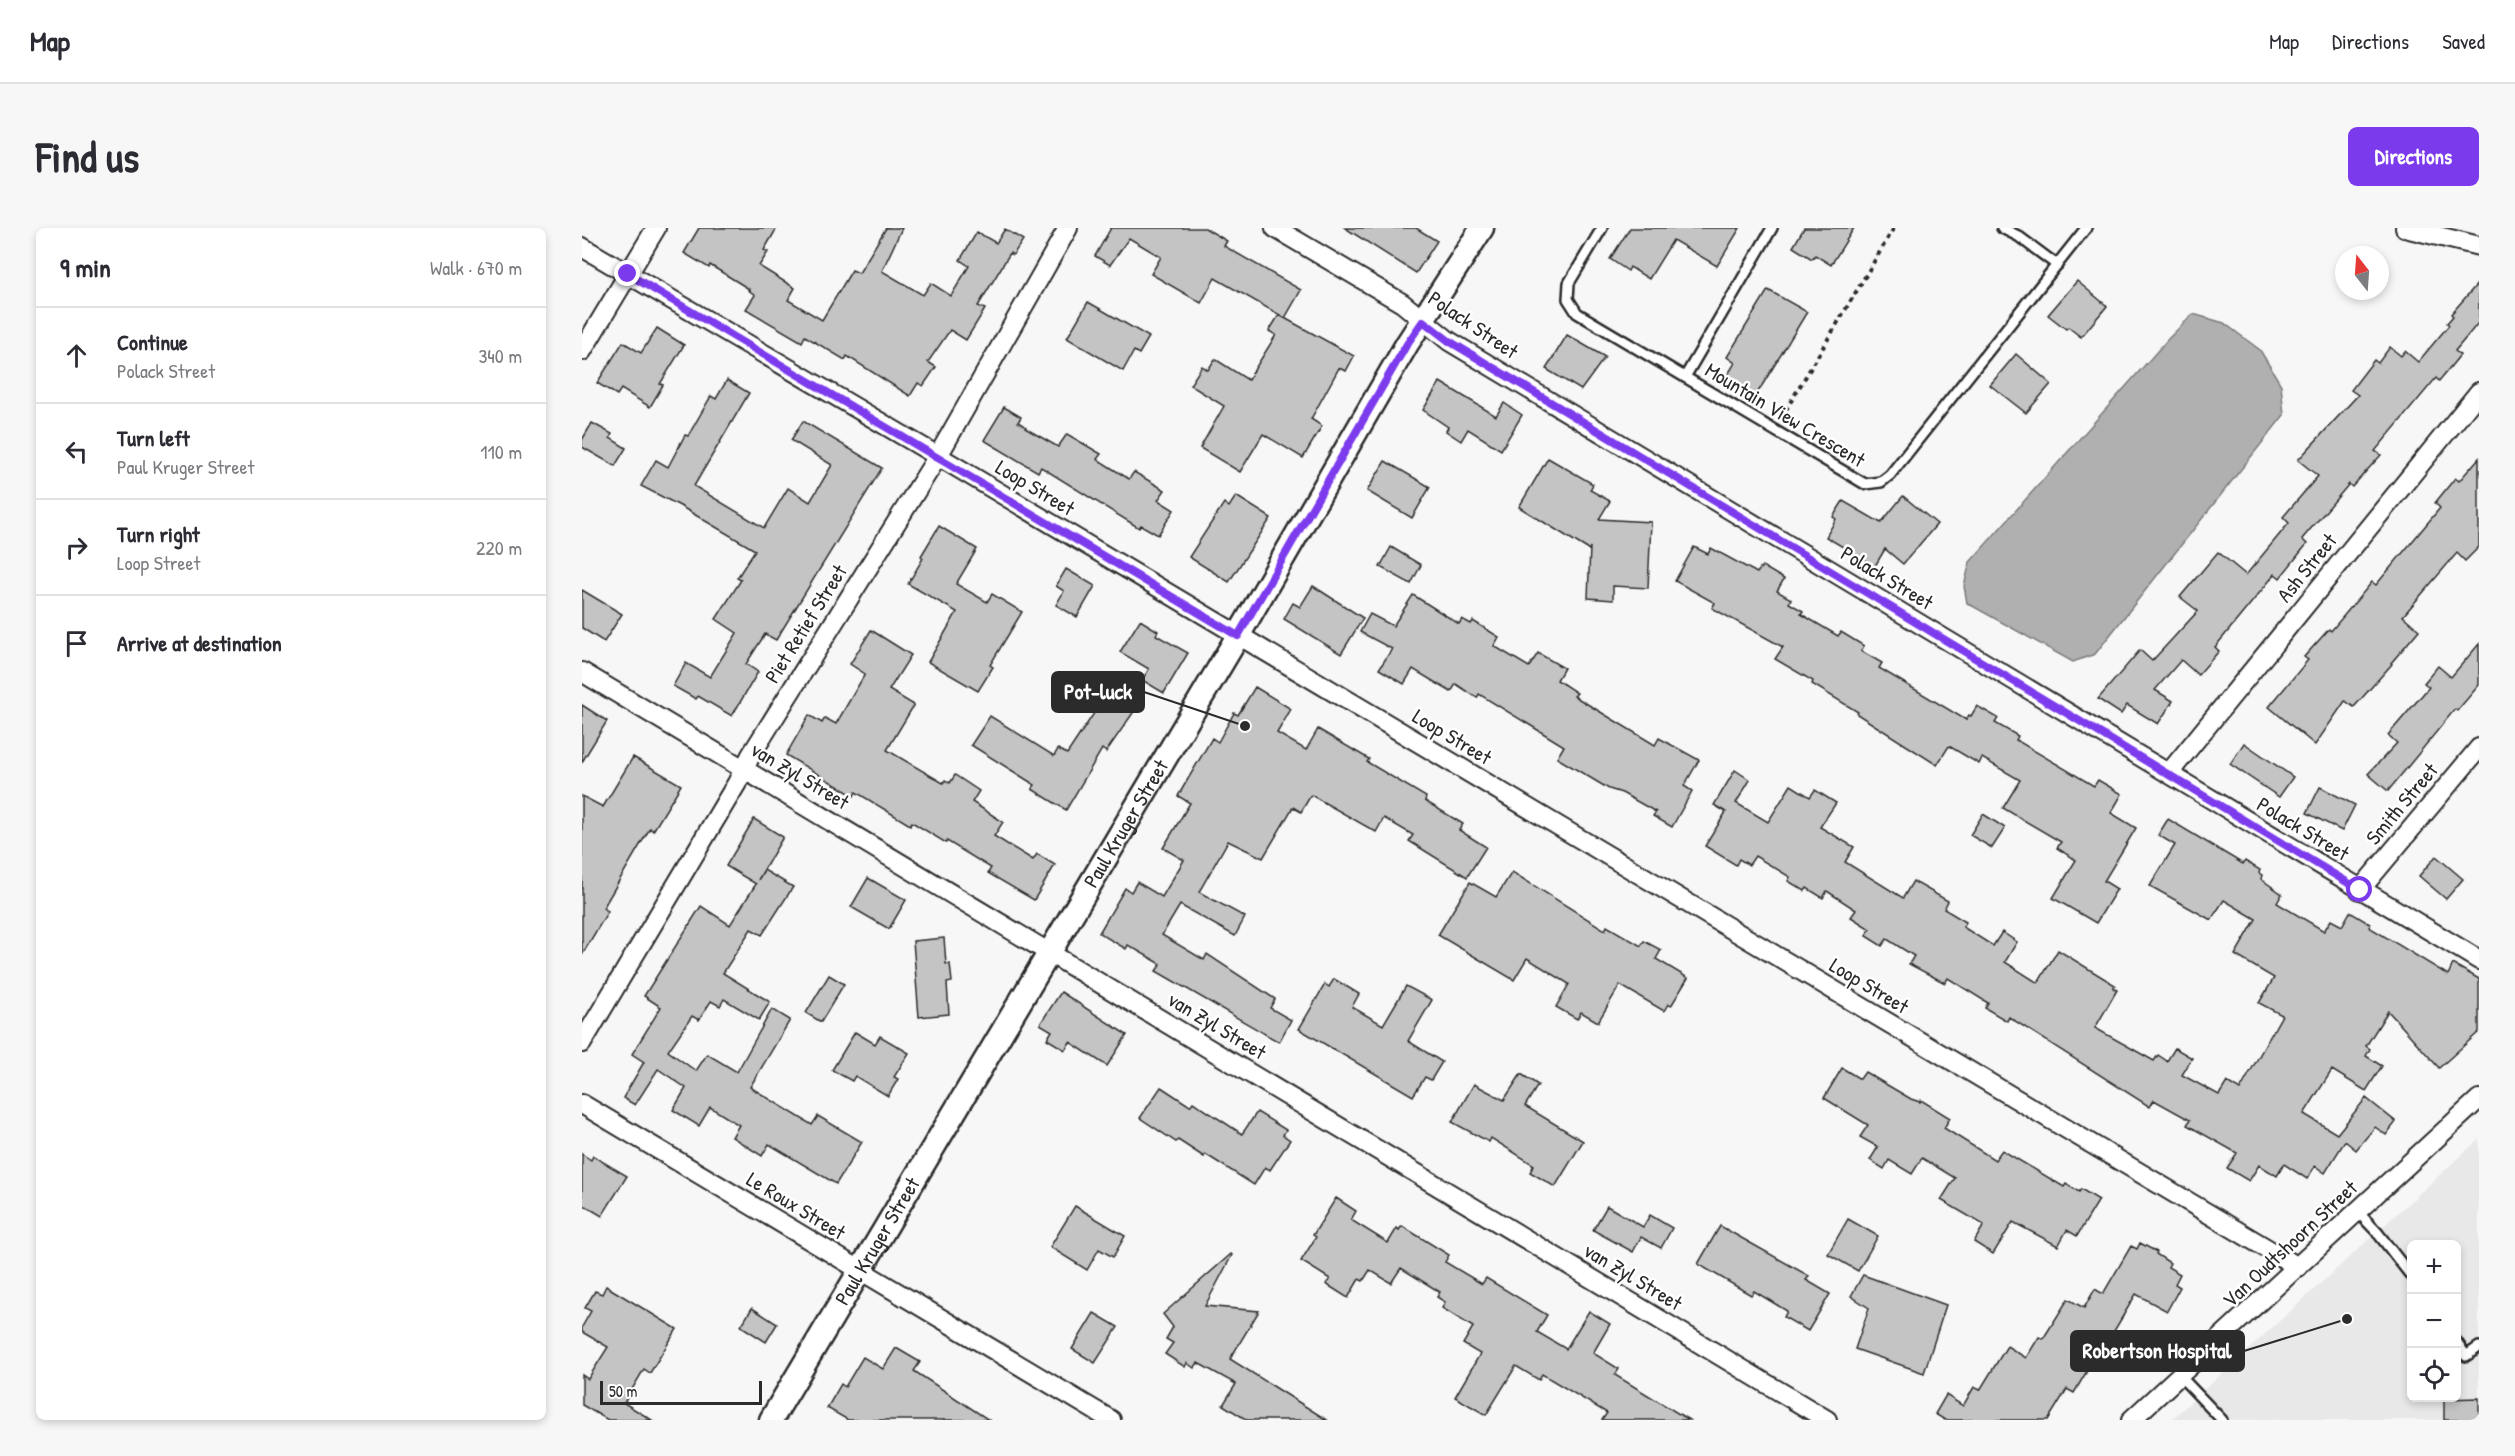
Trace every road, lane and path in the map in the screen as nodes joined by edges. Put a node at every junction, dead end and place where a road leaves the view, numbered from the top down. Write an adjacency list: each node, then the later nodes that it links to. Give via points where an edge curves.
1 (656, 228): 14 (street)
2 (1068, 228): 20 (street, Piet Retief Street)
3 (1275, 228): 15 (street, Polack Street, via 1402,303)
4 (1482, 228): 15 (street, Paul Kruger Street)
5 (1602, 228): 17 (lane, Mountain View Crescent, via 1569,284 1572,308)
6 (1772, 228): 17 (lane)
7 (1894, 228): 19 (path)
8 (2002, 228): 13 (lane)
9 (2086, 228): 13 (lane, Mountain View Crescent)
10 (2405, 228): 11 (street)
11 (2479, 246)
12 (582, 247): 14 (street, Loop Street)
13 (2057, 265): 19 (lane, Mountain View Crescent, via 1881,482 1865,484)
14 (628, 274): 16 (street); 20 (street, Loop Street)
15 (1423, 321): 21 (street, Paul Kruger Street); 25 (street, Polack Street, via 1449,341)
16 (582, 351)
17 (1685, 377): 19 (lane, Mountain View Crescent)
18 (2479, 392): 25 (street, Ash Street)
19 (1775, 429)
20 (938, 456): 21 (street, Loop Street); 24 (street, Piet Retief Street)
21 (1238, 636): 27 (street, Paul Kruger Street); 33 (street, Loop Street)
22 (582, 672): 24 (street, van Zyl Street)
23 (2479, 748): 26 (street, Smith Street)
24 (744, 768): 27 (street, van Zyl Street); 29 (street, Piet Retief Street)
25 (2169, 773): 26 (street, Polack Street)
26 (2360, 890): 28 (street, Polack Street)
27 (1050, 952): 34 (street, Paul Kruger Street); 42 (street, van Zyl Street)
28 (2479, 960)
29 (582, 1043)
30 (2479, 1099): 32 (street, Van Oudtshoorn Street)
31 (582, 1104): 34 (street, Le Roux Street)
32 (2358, 1212): 33 (street, Van Oudtshoorn Street); 35 (lane)
33 (2298, 1267): 38 (street, Van Oudtshoorn Street)
34 (860, 1270): 40 (street, Paul Kruger Street); 41 (street, Le Roux Street)
35 (2407, 1270)
36 (2479, 1347): 37 (lane, via 2466,1356)
37 (2461, 1348)
38 (2180, 1376): 39 (lane); 43 (street, Van Oudtshoorn Street)
39 (2220, 1419)
40 (771, 1420)
41 (1111, 1420)
42 (1827, 1420)
43 (2131, 1420)

